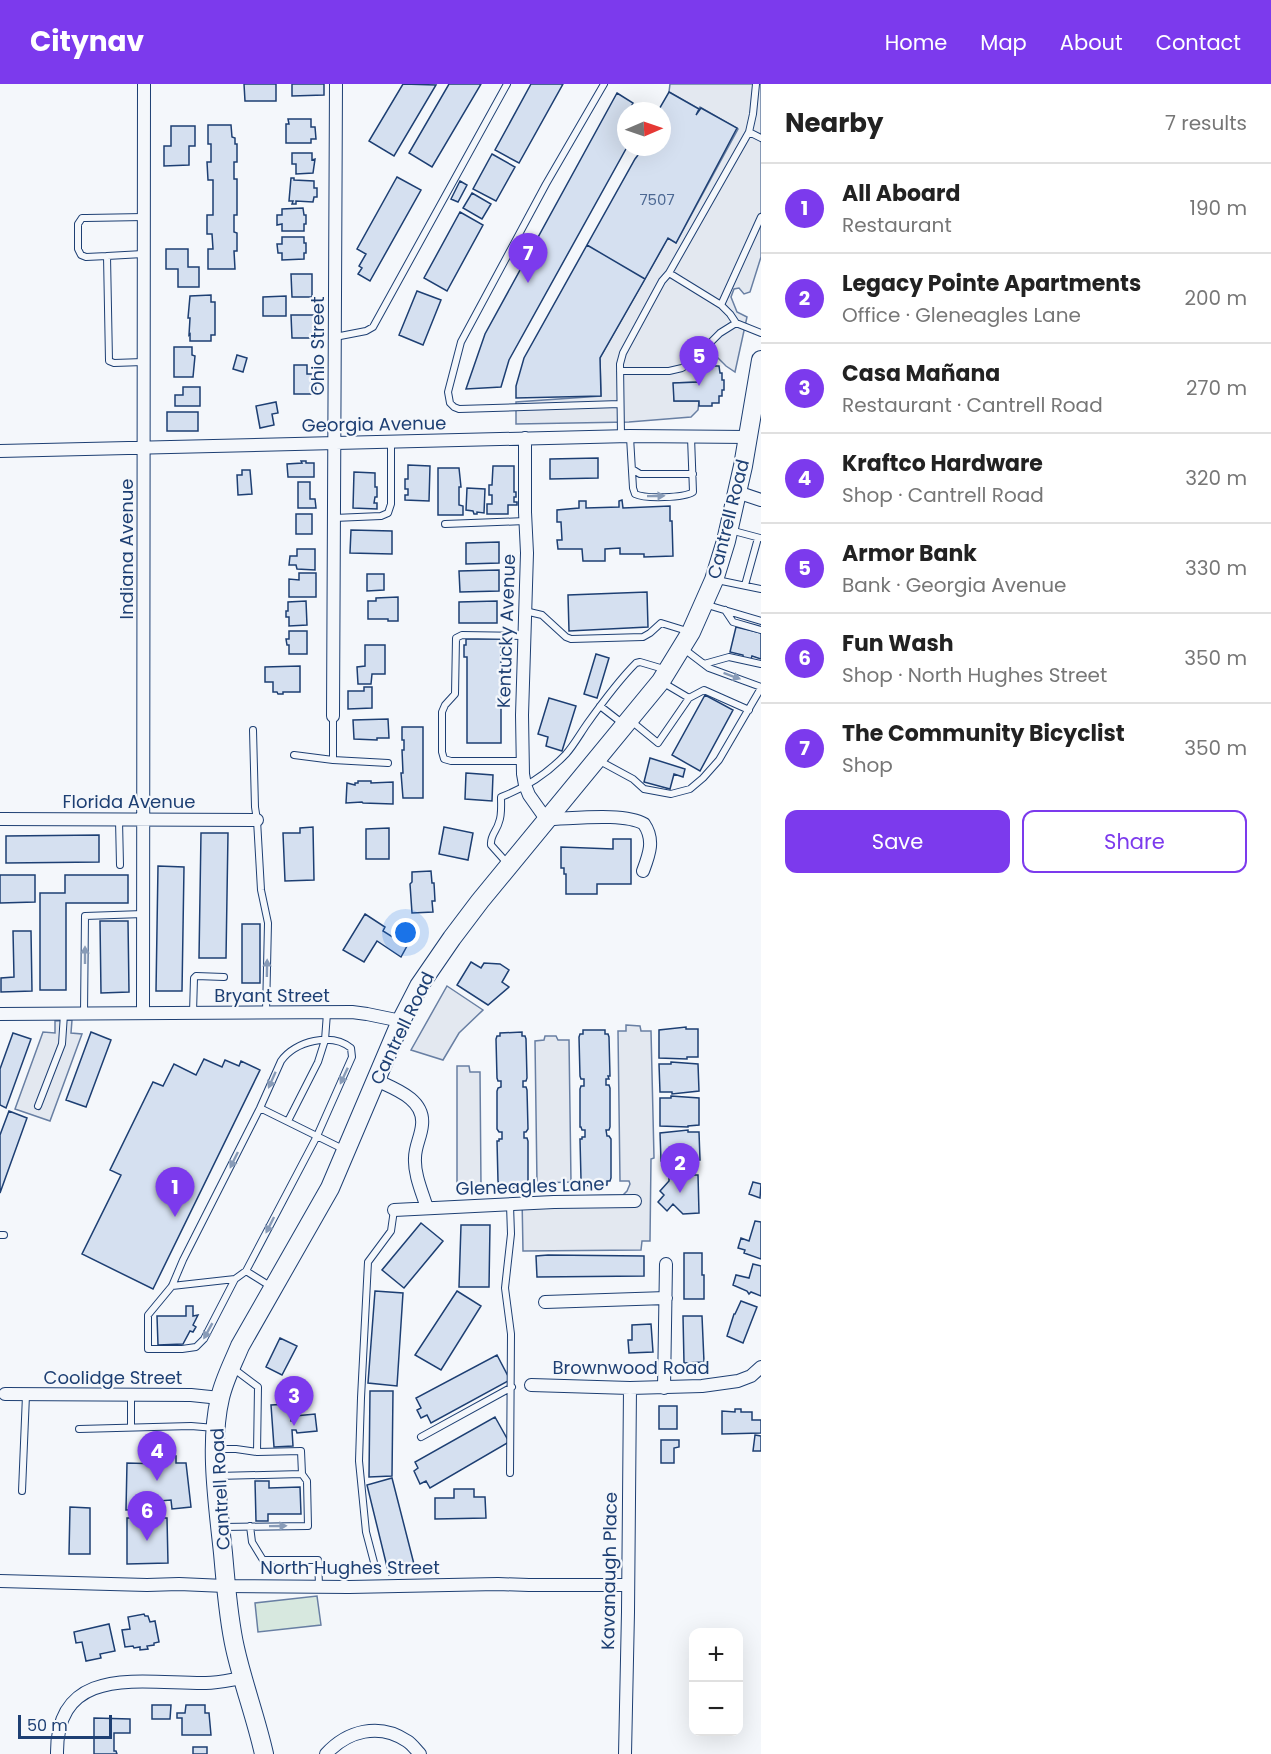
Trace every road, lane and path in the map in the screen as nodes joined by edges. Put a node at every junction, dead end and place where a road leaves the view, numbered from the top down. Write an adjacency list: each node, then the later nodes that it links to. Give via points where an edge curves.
1 (144, 84): 8 (street, Indiana Avenue)
2 (336, 84): 16 (street, Ohio Street)
3 (507, 84): 16 (lane, via 373,327)
4 (604, 84): 21 (lane, via 461,342 448,397 459,409)
5 (756, 84): 6 (lane)
6 (749, 132): 7 (lane); 12 (lane)
7 (761, 138)
8 (144, 217): 10 (street, Indiana Avenue); 11 (lane, via 82,218 78,224 80,253 86,257)
9 (761, 217): 13 (lane)
10 (144, 254): 11 (lane); 18 (street, Indiana Avenue)
11 (107, 256): 18 (lane, via 109,361)
12 (669, 273): 13 (lane); 19 (lane, via 623,353)
13 (721, 305): 14 (lane)
14 (736, 323): 15 (lane); 19 (lane, via 682,368)
15 (761, 333)
16 (335, 337): 27 (street, Ohio Street)
17 (761, 360): 20 (main road, Cantrell Road)
18 (144, 362): 28 (street, Indiana Avenue)
19 (620, 371): 21 (lane)
20 (759, 389): 24 (main road, Cantrell Road)
21 (620, 404): 22 (lane)
22 (625, 436): 23 (street, Georgia Avenue); 25 (street, Georgia Avenue); 30 (lane)
23 (691, 436): 24 (street, Georgia Avenue); 31 (lane)
24 (748, 436): 32 (main road, Cantrell Road)
25 (525, 438): 26 (street, Georgia Avenue); 35 (street, Kentucky Avenue)
26 (391, 441): 27 (street, Georgia Avenue); 34 (lane, via 388,513)
27 (333, 442): 28 (street, Georgia Avenue); 34 (street, Ohio Street)
28 (144, 448): 29 (street, Georgia Avenue); 67 (street, Indiana Avenue)
29 (0, 451)
30 (632, 468): 31 (lane, via 640,474); 31 (lane, one-way to 31, via 635,494 643,496 691,494)
31 (693, 474)
32 (737, 492): 33 (street); 37 (main road, Cantrell Road)
33 (761, 500)
34 (334, 518): 56 (street, Ohio Street)
35 (525, 521): 36 (lane); 44 (street, Kentucky Avenue)
36 (445, 524)
37 (729, 530): 38 (lane); 39 (main road, Cantrell Road)
38 (760, 538): 40 (lane)
39 (714, 580): 40 (lane); 42 (main road, Cantrell Road)
40 (745, 585): 41 (lane)
41 (761, 589)
42 (704, 604): 43 (lane); 48 (main road, Cantrell Road)
43 (725, 610): 45 (lane); 46 (lane, via 733,622)
44 (525, 611): 47 (street, Kentucky Avenue); 48 (lane, via 542,615 571,639 643,637 661,623)
45 (761, 621)
46 (761, 630)
47 (524, 636): 62 (street, Kentucky Avenue); 62 (lane, via 456,638 455,693 442,712 442,757)
48 (686, 640): 49 (lane); 51 (main road, Cantrell Road)
49 (704, 664): 50 (lane, via 729,657); 52 (lane, one-way to 52)
50 (761, 664)
51 (664, 676): 53 (lane); 54 (lane, via 638,661); 57 (main road, Cantrell Road)
52 (761, 688): 55 (lane)
53 (689, 698): 55 (lane, via 704,690); 57 (lane, via 658,743)
54 (600, 706): 57 (lane); 64 (lane, via 567,752 548,771)
55 (749, 710): 61 (lane, via 719,760 690,789 671,794 644,789 633,778)
56 (333, 716): 60 (lane)
57 (627, 722): 61 (main road, Cantrell Road)
58 (253, 730): 68 (lane)
59 (294, 755): 60 (lane)
60 (333, 760): 63 (lane)
61 (598, 760): 69 (main road, Cantrell Road)
62 (522, 761): 64 (street, Kentucky Avenue)
63 (388, 763)
64 (525, 785): 69 (street, Kentucky Avenue); 71 (lane, via 501,797 500,821 491,837 491,845)
65 (0, 819): 66 (street, Florida Avenue)
66 (119, 819): 67 (street, Florida Avenue); 70 (lane)
67 (143, 819): 68 (street, Florida Avenue); 73 (street, Indiana Avenue)
68 (257, 819): 77 (lane, one-way to 68, via 268,923 261,890)
69 (546, 819): 71 (main road, Cantrell Road); 72 (street, via 639,821 647,828 651,843)
70 (120, 865)
71 (509, 865): 82 (main road, Cantrell Road, via 433,963)
72 (643, 871)
73 (143, 914): 75 (street, Indiana Avenue); 81 (lane, one-way to 73, via 85,916)
74 (224, 977): 76 (lane, via 194,978)
75 (143, 1013): 76 (street, Bryant Street); 81 (street, Bryant Street)
76 (193, 1013): 77 (street, Bryant Street)
77 (266, 1013): 78 (street, Bryant Street)
78 (327, 1013): 82 (street, Bryant Street, via 367,1014); 83 (lane)
79 (0, 1014): 80 (street, Bryant Street)
80 (64, 1014): 81 (street, Bryant Street); 85 (lane, via 62,1044)
81 (84, 1014)
82 (401, 1021): 84 (main road, Cantrell Road)
83 (326, 1040): 86 (lane, one-way to 86, via 298,1046 286,1054); 87 (lane); 88 (lane, one-way to 88, via 345,1043 351,1048 352,1057)
84 (376, 1080): 89 (main road, Cantrell Road); 92 (street, via 406,1094 420,1110 422,1127 415,1161)
85 (38, 1106)
86 (260, 1108): 87 (lane); 97 (lane, one-way to 97)
87 (288, 1121): 88 (lane)
88 (316, 1136): 89 (lane); 95 (lane, one-way to 95)
89 (346, 1151): 98 (main road, Cantrell Road, via 322,1204)
90 (635, 1200): 91 (street, Gleneagles Lane)
91 (510, 1204): 92 (street, Gleneagles Lane); 104 (lane, via 505,1288)
92 (427, 1208): 93 (street, Gleneagles Lane)
93 (394, 1210): 123 (lane, via 391,1231 368,1262 361,1398 359,1461 366,1532)
94 (666, 1264): 99 (street)
95 (246, 1271): 96 (lane); 98 (lane)
96 (236, 1279): 97 (lane); 97 (lane, one-way to 97, via 196,1347 148,1349 148,1315)
97 (172, 1286)
98 (273, 1287): 101 (main road, Cantrell Road)
99 (666, 1298): 100 (street); 106 (street)
100 (545, 1302)
101 (231, 1366): 110 (main road, Cantrell Road); 116 (lane, via 258,1387)
102 (761, 1367): 106 (street, Brownwood Road, via 751,1376 723,1385)
103 (531, 1385): 105 (street, Brownwood Road)
104 (512, 1387): 114 (lane); 117 (lane)
105 (630, 1388): 106 (street, Brownwood Road); 126 (street, Kavanaugh Place)
106 (664, 1388)
107 (5, 1394): 108 (street, Coolidge Street)
108 (26, 1394): 109 (street, Coolidge Street); 120 (lane)
109 (131, 1395): 110 (street, Coolidge Street); 111 (lane)
110 (220, 1398): 112 (main road, Cantrell Road)
111 (131, 1427): 112 (lane); 113 (lane)
112 (216, 1428): 115 (main road, Cantrell Road)
113 (79, 1429)
114 (421, 1437)
115 (216, 1449): 116 (lane); 119 (main road, Cantrell Road)
116 (257, 1452): 118 (lane, via 301,1451)
117 (510, 1473)
118 (302, 1474): 119 (lane); 122 (lane, one-way to 118, via 308,1526 308,1481)
119 (216, 1476): 121 (main road, Cantrell Road)
120 (21, 1491)
121 (219, 1527): 122 (lane); 127 (main road, Cantrell Road)
122 (250, 1527): 125 (lane, via 252,1542 263,1560 318,1560)
123 (376, 1570)
124 (0, 1581): 127 (street, North Hughes Street)
125 (319, 1585): 126 (street, North Hughes Street); 127 (street, North Hughes Street)
126 (628, 1585): 135 (street, Kavanaugh Place)
127 (225, 1586): 128 (main road, Cantrell Road)
128 (242, 1678): 129 (main road, Cantrell Road); 130 (street, via 97,1687 70,1704 60,1725)
129 (260, 1735): 131 (main road, Cantrell Road); 132 (street)
130 (57, 1754)
131 (264, 1754)
132 (268, 1754)
133 (326, 1754): 134 (street, via 352,1734 371,1731 390,1733)
134 (420, 1754)
135 (625, 1754)

